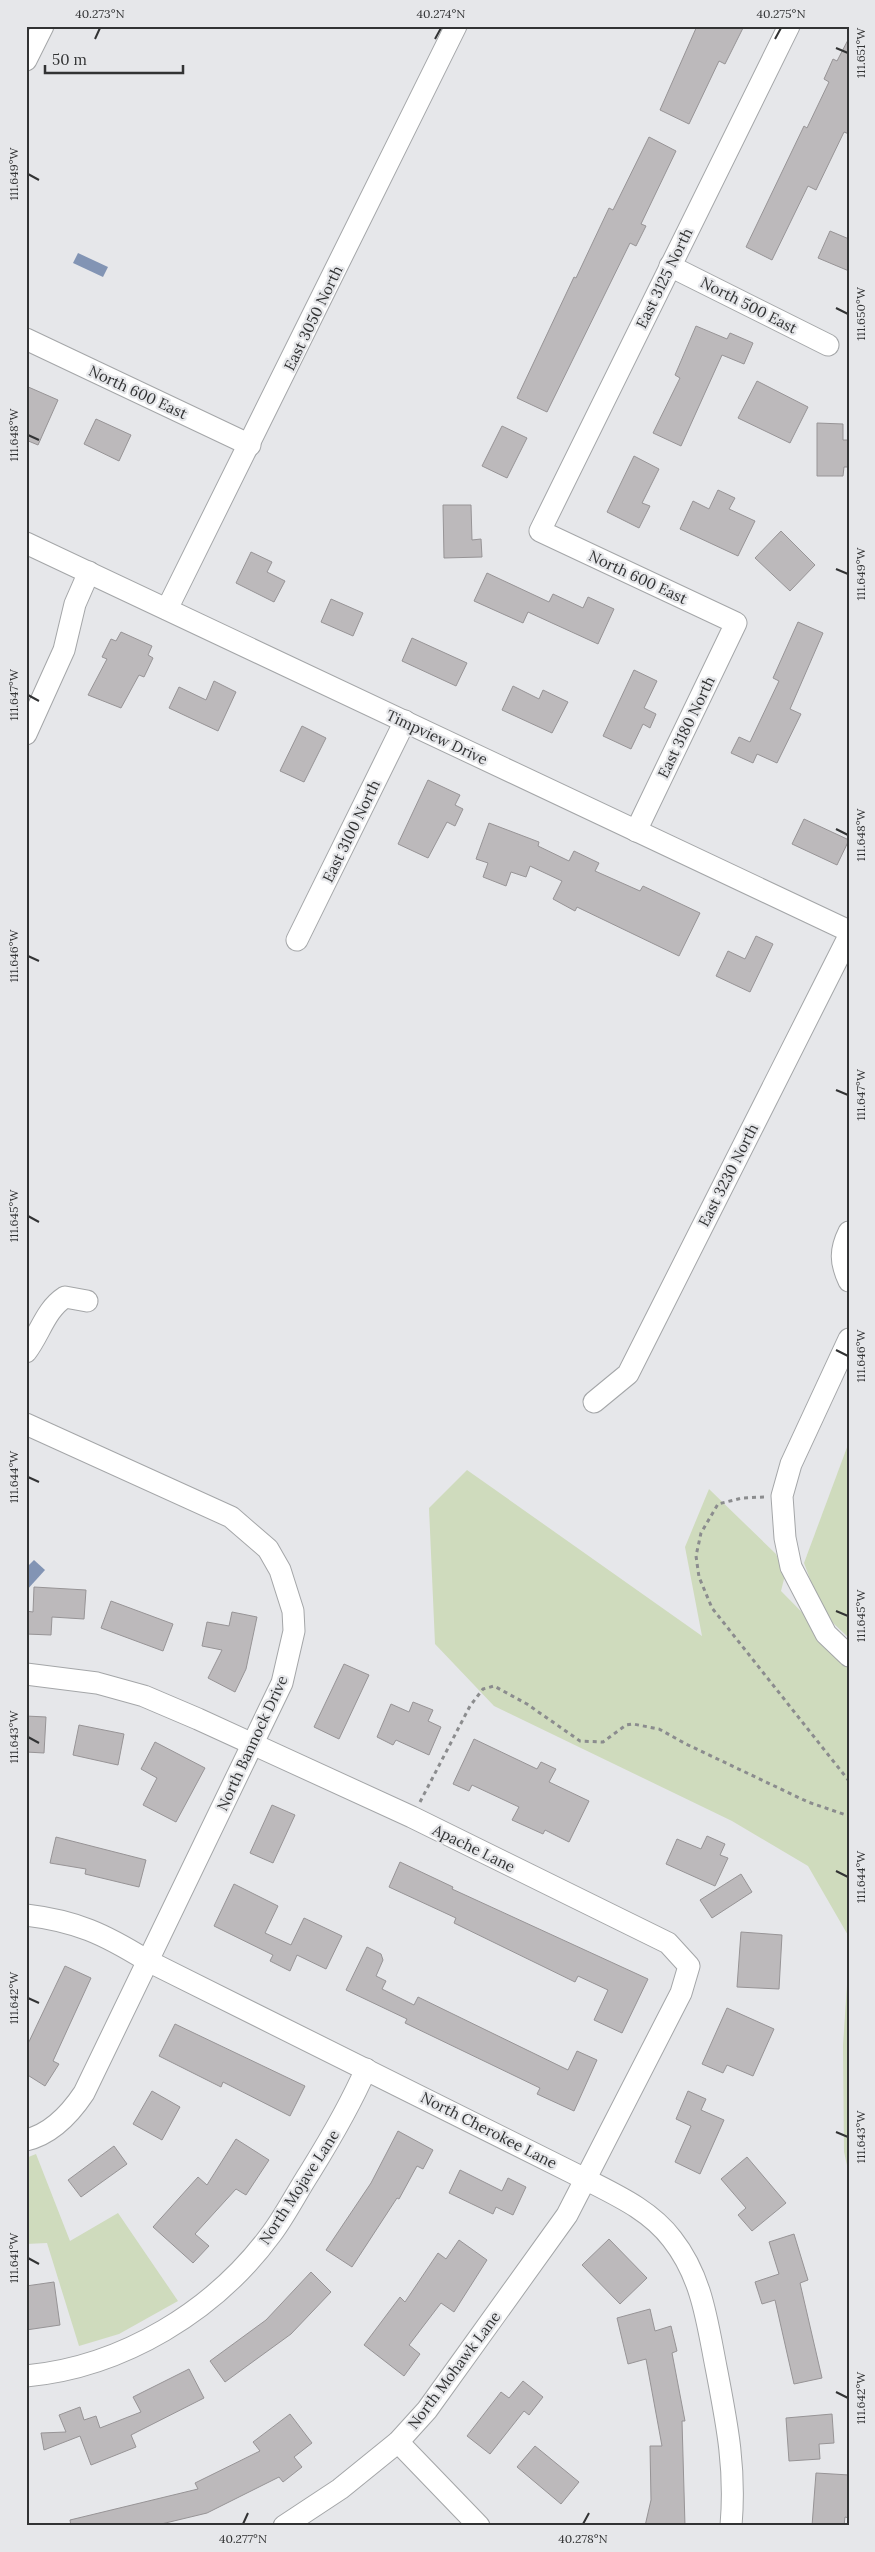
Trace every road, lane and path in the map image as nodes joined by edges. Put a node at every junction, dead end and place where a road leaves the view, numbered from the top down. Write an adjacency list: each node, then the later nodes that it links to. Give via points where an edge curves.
1 (43, 26): 4 (street)
2 (456, 26): 8 (street, East 3050 North)
3 (789, 26): 5 (street, East 3125 North)
4 (26, 60)
5 (670, 266): 7 (street, North 500 East); 9 (street, East 3125 North)
6 (26, 339): 8 (street, North 600 East)
7 (828, 345)
8 (250, 445): 12 (street, East 3050 North)
9 (540, 531): 13 (street, North 600 East)
10 (26, 542): 11 (street, Timpview Drive)
11 (90, 572): 12 (street, Timpview Drive); 15 (street, via 75,604 64,650)
12 (167, 609): 14 (street, Timpview Drive)
13 (736, 623): 16 (street, East 3180 North)
14 (405, 721): 16 (street, Timpview Drive); 19 (street, East 3100 North)
15 (26, 734)
16 (636, 832): 17 (street, Timpview Drive)
17 (849, 931)
18 (849, 936): 25 (street, East 3230 North, via 628,1374)
19 (297, 940)
20 (849, 1232): 21 (street, via 840,1258)
21 (849, 1280)
22 (87, 1301): 24 (street, via 65,1297 57,1302)
23 (849, 1339): 27 (street, via 791,1464)
24 (26, 1352)
25 (594, 1402)
26 (26, 1424): 30 (street, North Bannock Drive, via 230,1517 268,1549 289,1592 294,1631 282,1684)
27 (782, 1496): 28 (street, via 791,1566 826,1634); 31 (path, via 742,1498 718,1504 700,1533 696,1556 699,1577 712,1608 730,1634)
28 (849, 1656)
29 (26, 1674): 30 (street, Apache Lane, via 98,1683 144,1696)
30 (254, 1745): 35 (street, North Bannock Drive); 38 (street, Apache Lane, via 421,1822 668,1944 689,1966 682,1993)
31 (849, 1781)
32 (420, 1802): 33 (path, via 470,1706 483,1689 494,1686 527,1704 580,1741 603,1742 626,1725 659,1728 808,1802)
33 (849, 1816)
34 (26, 1915): 35 (street, North Cherokee Lane, via 76,1924 118,1942)
35 (146, 1960): 36 (street, North Cherokee Lane); 37 (street, North Bannock Drive, via 80,2099 61,2122 44,2134)
36 (366, 2069): 38 (street, North Cherokee Lane); 39 (street, North Mojave Lane, via 349,2109 273,2232 229,2282 180,2321 121,2352 77,2367)
37 (26, 2140)
38 (585, 2178): 40 (street, North Mohawk Lane, via 567,2215 427,2410); 43 (street, North Cherokee Lane, via 637,2207 656,2222 694,2272 702,2296 731,2443 734,2472)
39 (26, 2376)
40 (398, 2442): 41 (street, North Mohawk Lane, via 340,2489); 42 (street)
41 (284, 2526)
42 (478, 2526)
43 (731, 2526)

